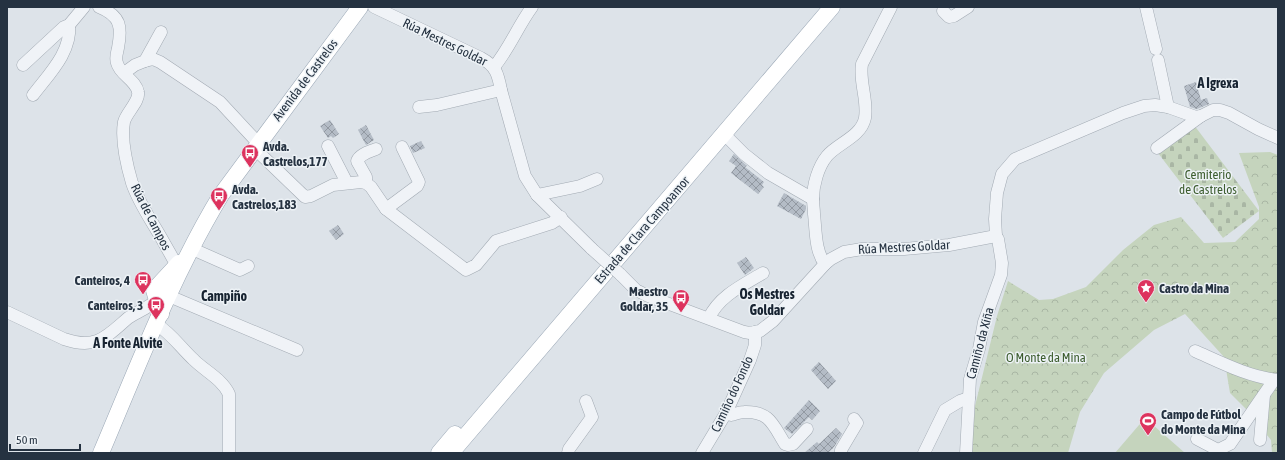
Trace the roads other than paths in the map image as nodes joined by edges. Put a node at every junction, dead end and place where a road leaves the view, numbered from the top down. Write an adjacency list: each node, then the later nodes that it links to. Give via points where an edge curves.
1 (84, 7): 12 (street)
2 (99, 7): 17 (street, Rúa de Campos, via 112,13 120,26 116,58)
3 (360, 7): 25 (main road, Avenida de Castrelos)
4 (374, 7): 16 (street, Rúa Mestres Goldar, via 488,61)
5 (532, 7): 16 (street)
6 (819, 7): 60 (main road, Estrada de Clara Campoamor)
7 (832, 7): 23 (main road, Estrada de Clara Campoamor)
8 (890, 7): 34 (street, via 862,64 865,118 858,132 826,157 817,174)
9 (968, 7): 11 (street, via 954,16 949,17)
10 (1146, 7): 21 (street)
11 (943, 12)
12 (69, 25): 15 (street); 19 (street, via 70,34 64,54)
13 (161, 32): 14 (street)
14 (145, 61): 17 (street); 25 (street, via 153,59 160,62 220,102)
15 (23, 65)
16 (494, 67): 18 (street, Rúa Mestres Goldar)
17 (124, 73): 38 (street, Rúa de Campos, via 139,93 124,122 126,155 132,183 145,211)
18 (501, 90): 20 (street); 33 (street, Rúa Mestres Goldar, via 525,176)
19 (33, 95)
20 (419, 107)
21 (1168, 107): 22 (street, via 1196,117); 37 (street, via 1155,105 1130,110 1015,159 1002,174 997,193)
22 (1202, 116): 24 (street, via 1213,110 1220,110); 28 (street)
23 (724, 134): 34 (street, via 768,173); 61 (main road, Estrada de Clara Campoamor)
24 (1278, 138)
25 (256, 146): 31 (street, via 304,197 333,185); 38 (main road, Avenida de Castrelos, via 221,195)
26 (328, 146): 31 (street)
27 (402, 147): 35 (street, via 419,182)
28 (1157, 148)
29 (376, 149): 32 (street, via 358,159)
30 (597, 179): 33 (street, via 580,186)
31 (347, 183): 32 (street)
32 (366, 183): 35 (street)
33 (537, 195): 36 (street, Rúa Mestres Goldar)
34 (813, 199): 39 (street, via 816,238 820,258)
35 (386, 209): 36 (street, via 466,270 476,265 496,241 552,223)
36 (560, 217): 45 (street, Rúa Mestres Goldar, bridge, via 636,290)
37 (996, 236): 39 (street, Rúa Mestres Goldar, via 949,245 851,250 831,258); 51 (street, Camiño da Xiña, via 1002,262 1001,275 984,322)
38 (184, 260): 40 (street, via 197,251 240,270); 42 (main road, Avenida de Castrelos)
39 (825, 264): 46 (street, Rúa Mestres Goldar, via 773,321)
40 (248, 266)
41 (764, 274): 45 (street, via 736,288 714,308)
42 (161, 303): 44 (street); 44 (street, via 137,307); 47 (street); 58 (main road); 59 (street, via 166,330 193,360 226,388 229,394)
43 (7, 312): 44 (street, via 64,339 81,343 103,339)
44 (130, 318)
45 (709, 318): 46 (street, Rúa Mestres Goldar, via 744,332)
46 (755, 332): 53 (street, Camiño do Fondo, via 755,345 750,360)
47 (297, 350)
48 (1195, 351): 49 (street, via 1232,367)
49 (1276, 380): 50 (street)
50 (1264, 394): 56 (street, via 1230,444 1223,449 1218,450); 57 (street)
51 (968, 398): 65 (street, via 945,410); 66 (street, Camiño da Xiña)
52 (586, 401): 62 (street, via 592,417)
53 (726, 413): 55 (street, via 763,414 788,445 793,444); 63 (street, Camiño do Fondo)
54 (854, 419): 64 (street, via 857,423)
55 (807, 429)
56 (1197, 439)
57 (1260, 440)
58 (101, 453)
59 (229, 453)
60 (439, 453)
61 (451, 453)
62 (568, 453)
63 (702, 453)
64 (841, 453)
65 (924, 453)
66 (966, 453)

